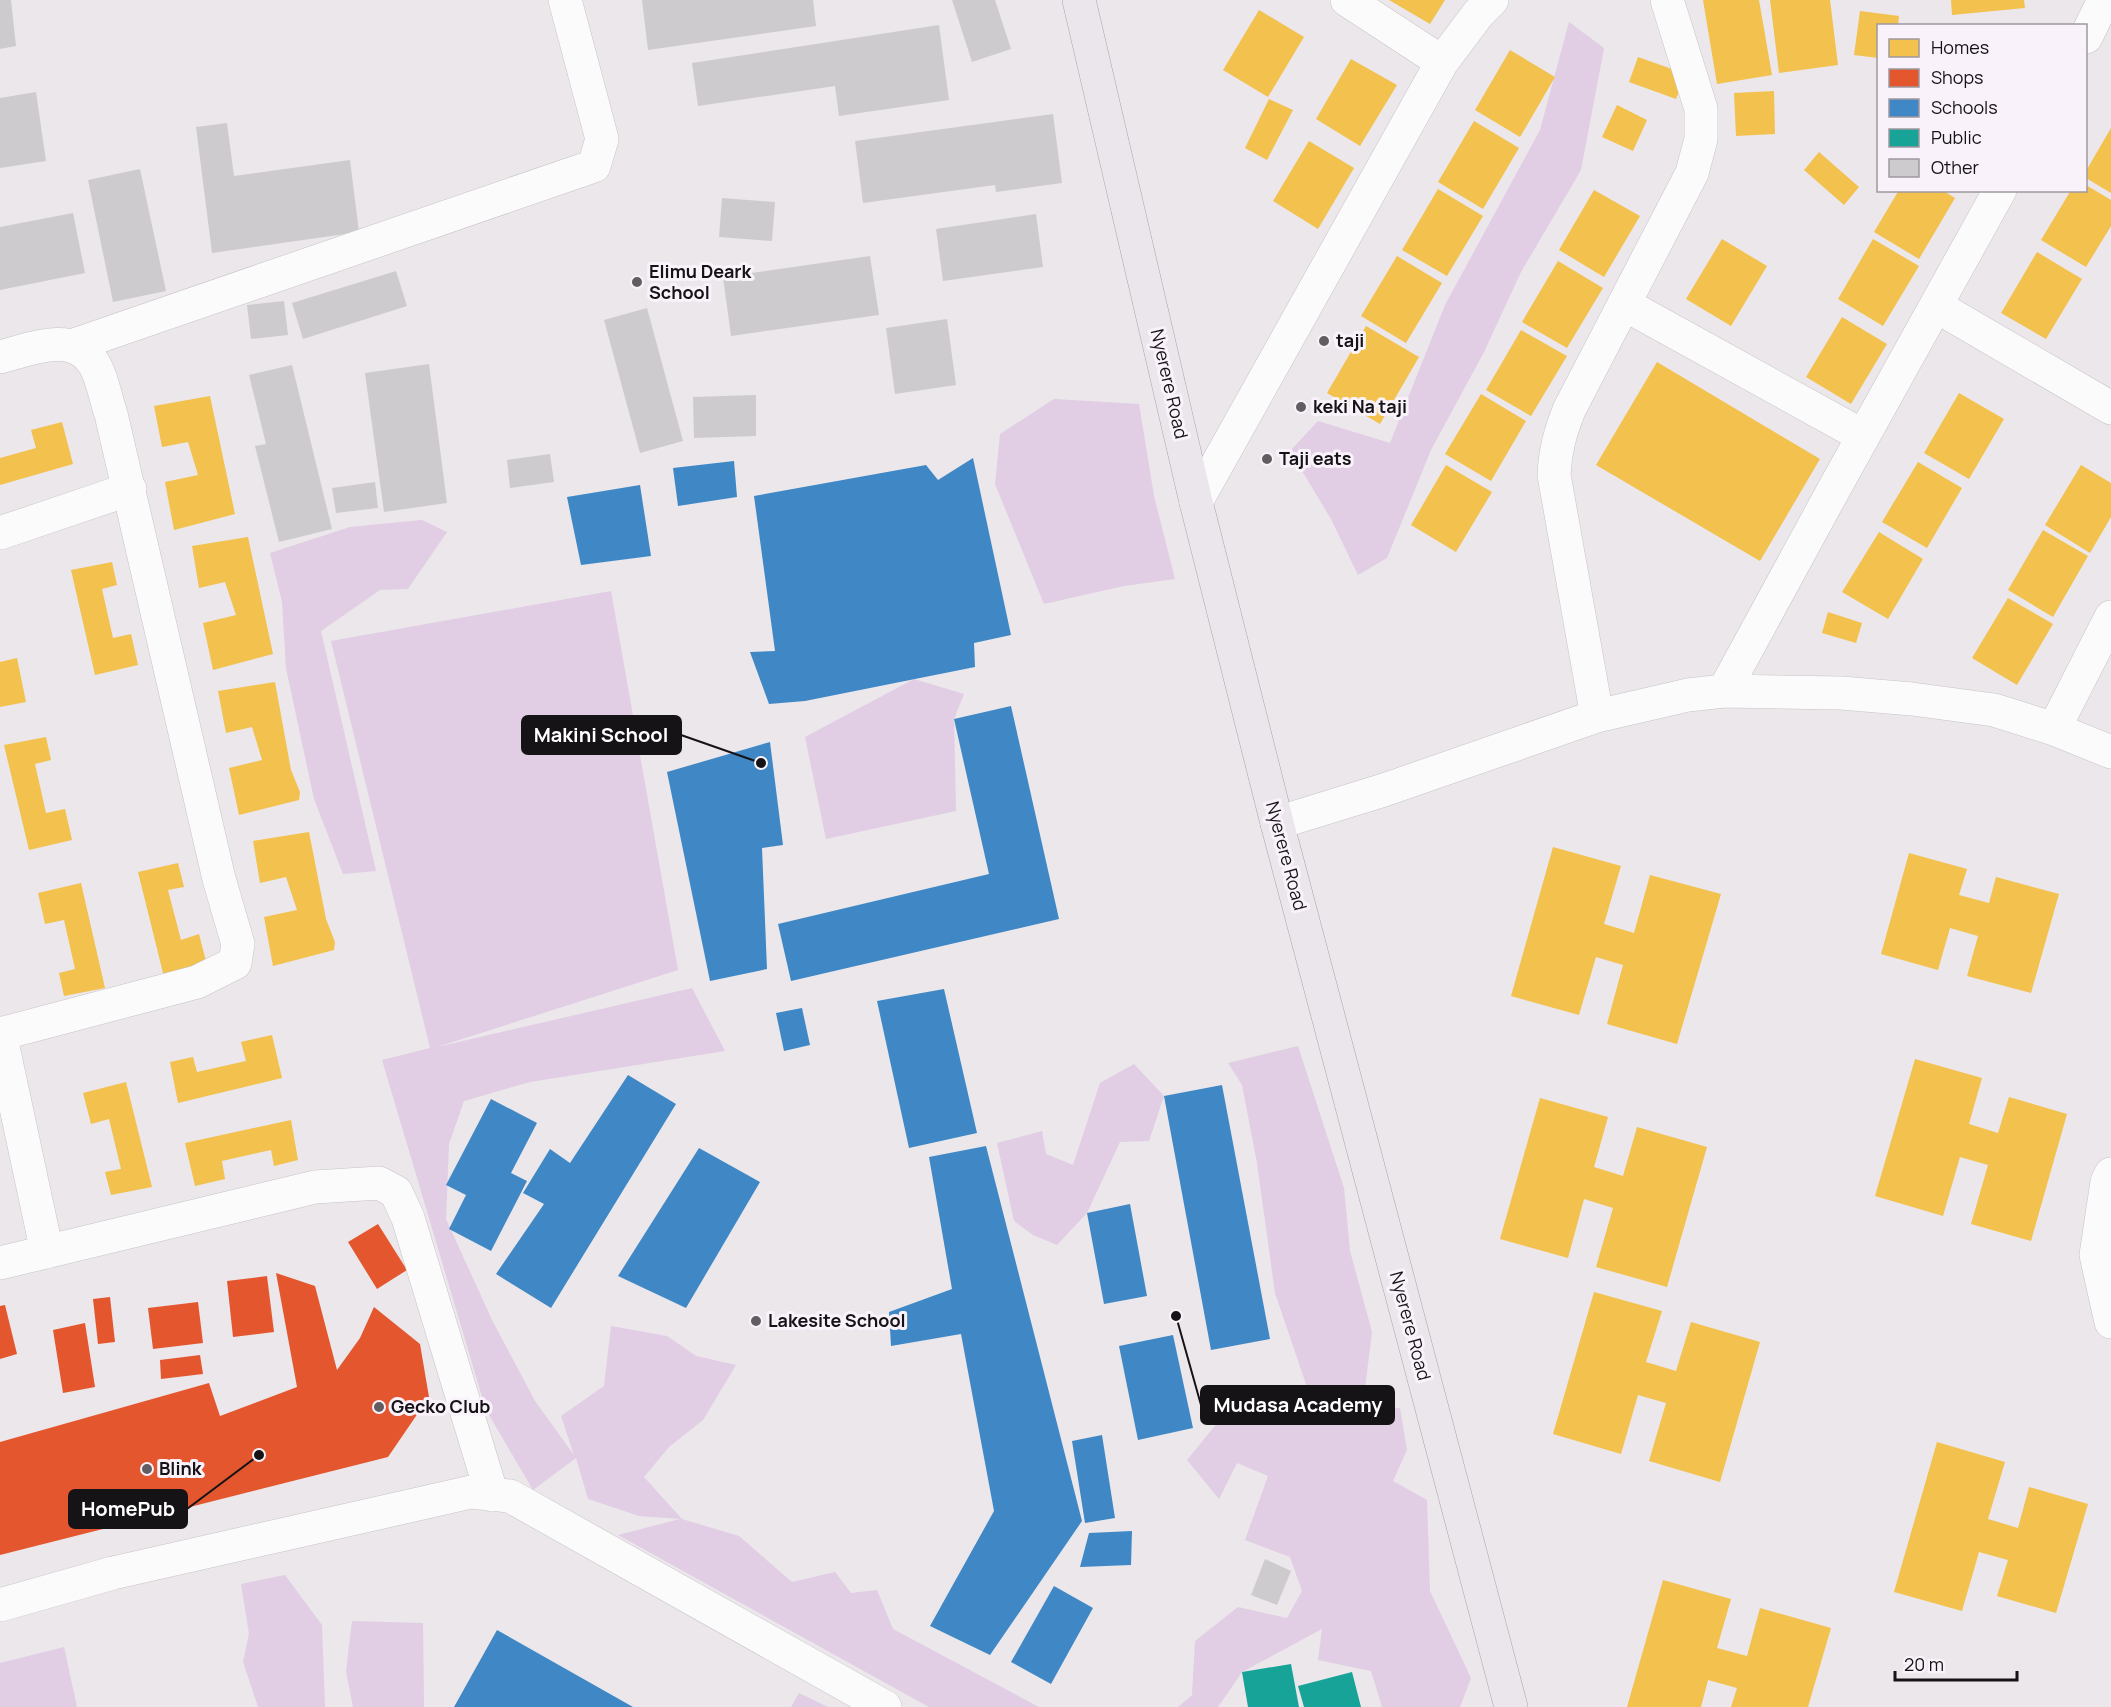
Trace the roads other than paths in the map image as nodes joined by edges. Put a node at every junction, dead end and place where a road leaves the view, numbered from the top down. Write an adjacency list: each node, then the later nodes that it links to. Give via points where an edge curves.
1 (565, 0): 12 (street, via 602,139 594,166)
2 (1079, 0): 17 (main road, Nyerere Road)
3 (1347, 0): 8 (street)
4 (1492, 0): 8 (street)
5 (1666, 0): 10 (street, via 1701,109 1701,139 1692,173)
6 (2104, 0): 7 (street)
7 (2087, 33)
8 (1442, 62): 17 (street)
9 (1999, 192): 11 (street)
10 (1624, 304): 15 (street); 21 (street, via 1569,410 1555,454 1554,476)
11 (1936, 306): 14 (street); 15 (street)
12 (74, 345): 13 (street, via 54,345); 16 (street, via 93,361)
13 (0, 357)
14 (2111, 408)
15 (1863, 436): 20 (street)
16 (130, 489): 18 (street); 25 (street, via 238,944 235,963 197,982)
17 (1196, 502): 24 (main road, Nyerere Road)
18 (0, 533)
19 (2111, 617): 22 (street)
20 (1724, 691): 21 (street, via 1688,695); 22 (street, via 1912,699 1994,710)
21 (1598, 716): 24 (street)
22 (2054, 729): 23 (street)
23 (2111, 752)
24 (1277, 823): 33 (main road, Nyerere Road)
25 (0, 1034): 27 (street)
26 (2111, 1174): 29 (street, via 2096,1255)
27 (47, 1252): 28 (street); 30 (street, via 315,1187 380,1183 396,1192 408,1218)
28 (0, 1263)
29 (2111, 1322)
30 (492, 1495): 31 (street, via 471,1492 112,1573); 32 (street, via 510,1496)
31 (0, 1605)
32 (885, 1707)
33 (1511, 1707)

